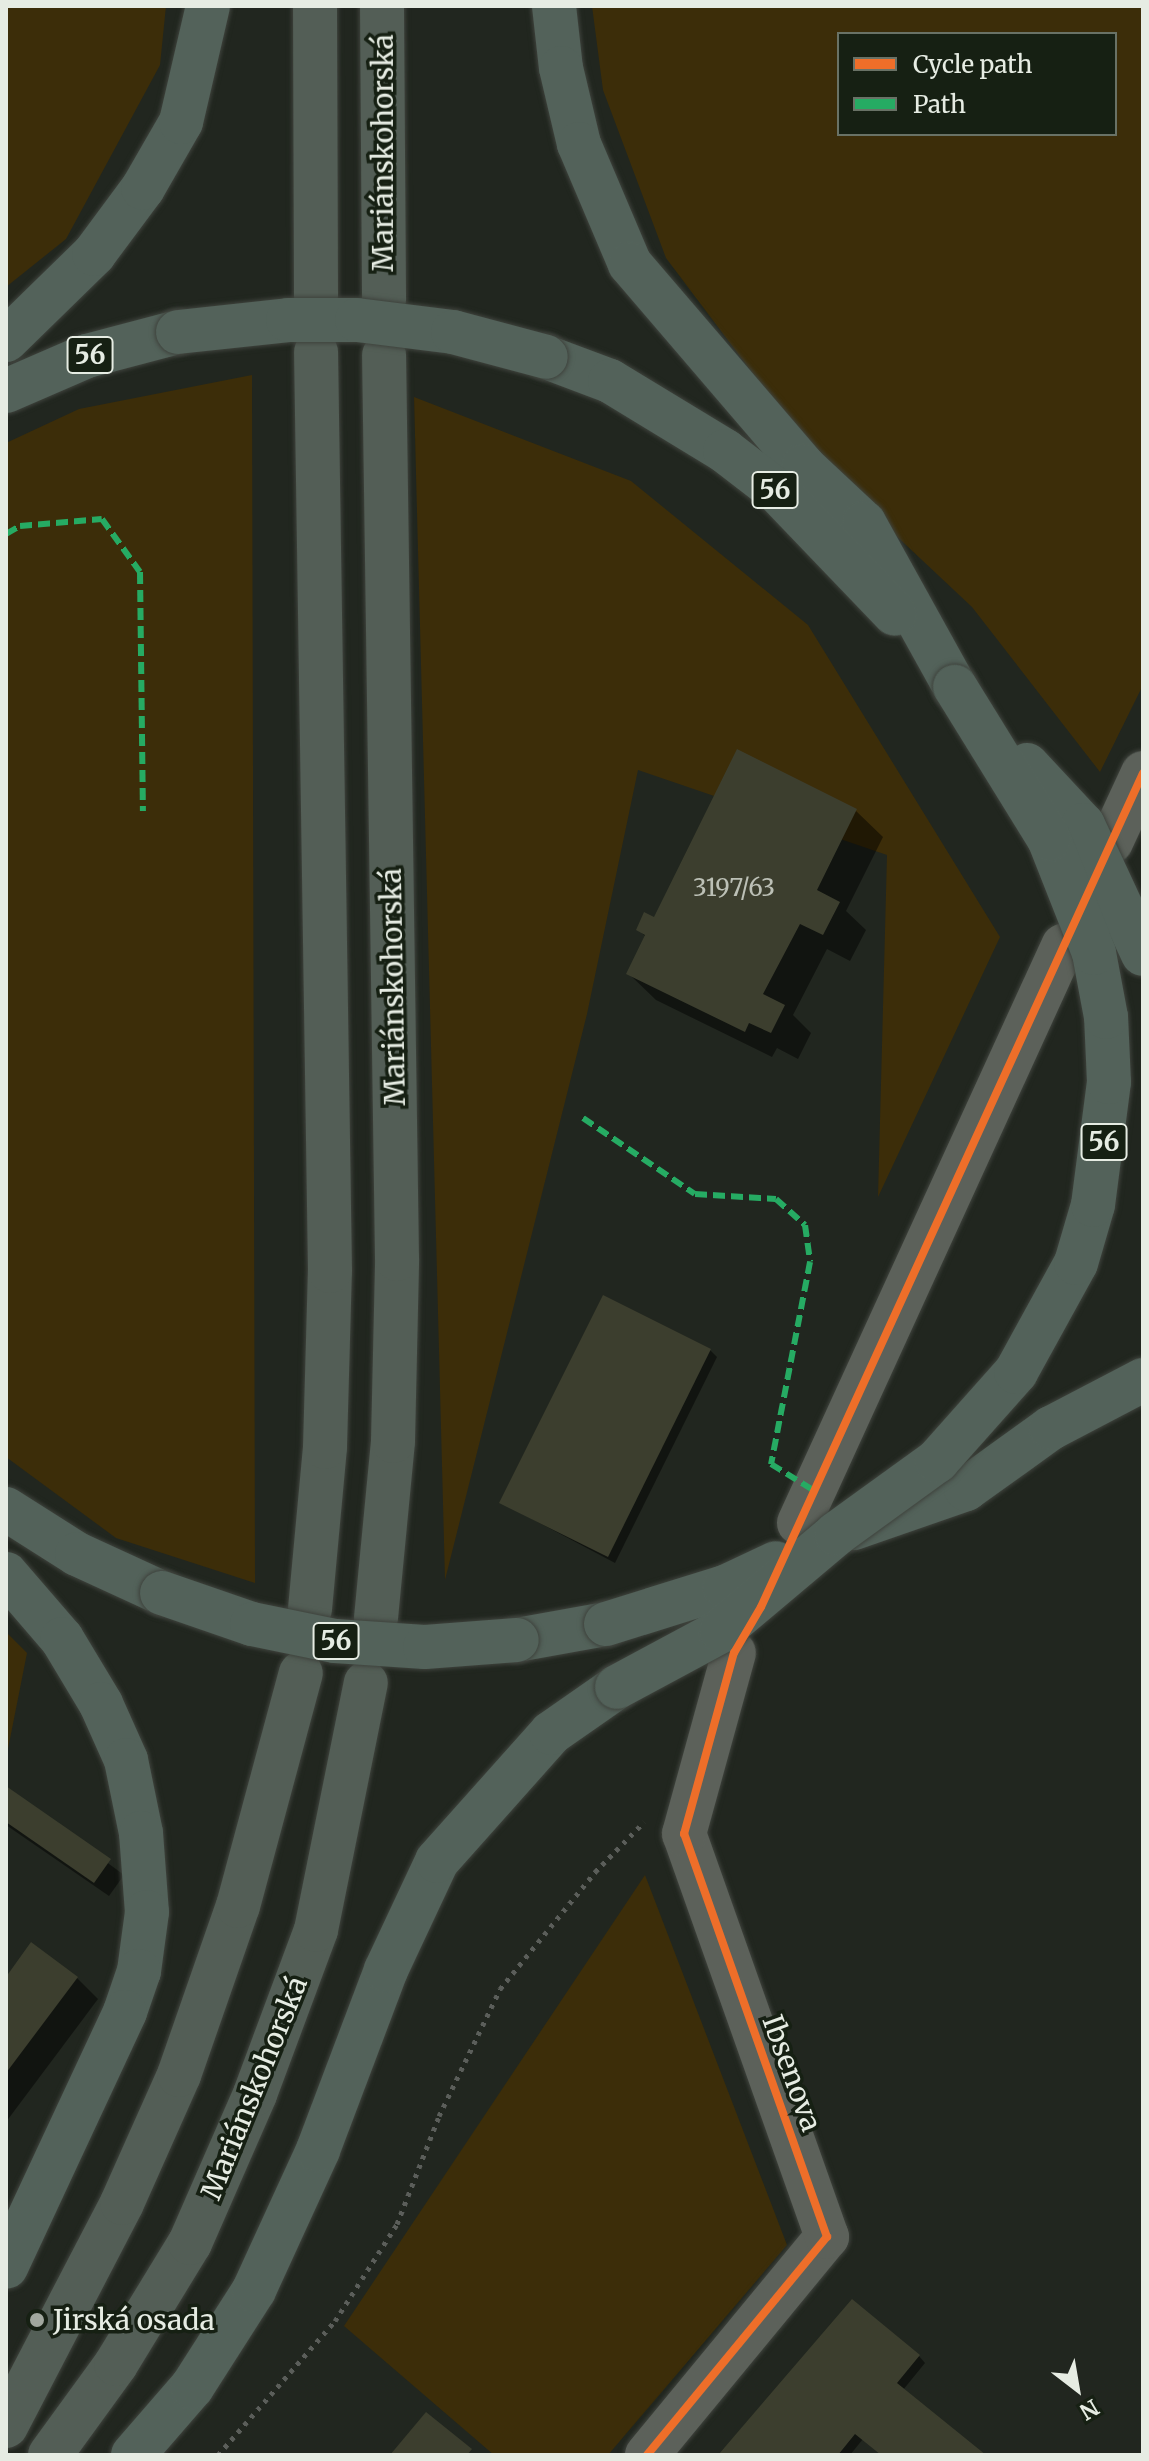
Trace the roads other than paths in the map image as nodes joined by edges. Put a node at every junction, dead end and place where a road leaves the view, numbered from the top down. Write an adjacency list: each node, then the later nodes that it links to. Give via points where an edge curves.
1 (208, 6): 7 (highway, via 181,122 143,188 94,254)
2 (315, 6): 5 (main road)
3 (382, 6): 6 (main road, Mariánskohorská)
4 (554, 6): 11 (highway, via 561,68 579,144 630,264 803,466 864,523)
5 (316, 296)
6 (384, 300)
7 (6, 340)
8 (316, 352): 20 (main road, via 330,1271 325,1447)
9 (384, 355): 21 (main road, Mariánskohorská, via 397,1259 393,1441)
10 (6, 391): 11 (highway, 56, bridge, via 87,356 178,332 288,320 357,320 453,332 546,357 610,381 671,414 777,491 871,586)
11 (955, 687): 15 (highway, 56, bridge, via 1083,825); 18 (highway, 56, bridge, via 1049,839 1094,953 1106,1017 1109,1082 1103,1146 1076,1263 1016,1372 937,1461)
12 (1143, 773): 13 (street)
13 (1111, 842)
14 (1063, 946): 18 (street)
15 (1143, 954)
16 (1143, 1380): 18 (highway, 56, bridge, via 1051,1428 966,1489)
17 (6, 1509): 18 (highway, 56, bridge, via 77,1554 162,1593 252,1624 335,1641 425,1647 517,1640 606,1624 725,1587)
18 (817, 1528): 28 (highway, bridge, via 721,1631 617,1687 551,1733 437,1861 386,1970 318,2150 254,2290 192,2387)
19 (6, 1574): 25 (highway, via 62,1639 101,1704 126,1760 141,1833 147,1912 139,1971 125,2012)
20 (310, 1609)
21 (376, 1618)
22 (734, 1653): 29 (street, Ibsenova, via 684,1834 827,2237)
23 (301, 1673): 26 (main road, via 238,1906 179,2075 122,2203)
24 (366, 1683): 27 (main road, Mariánskohorská, via 316,1930 255,2094 190,2243 116,2364)
25 (6, 2267)
26 (6, 2426)
27 (50, 2455)
28 (133, 2455)
29 (647, 2455)

